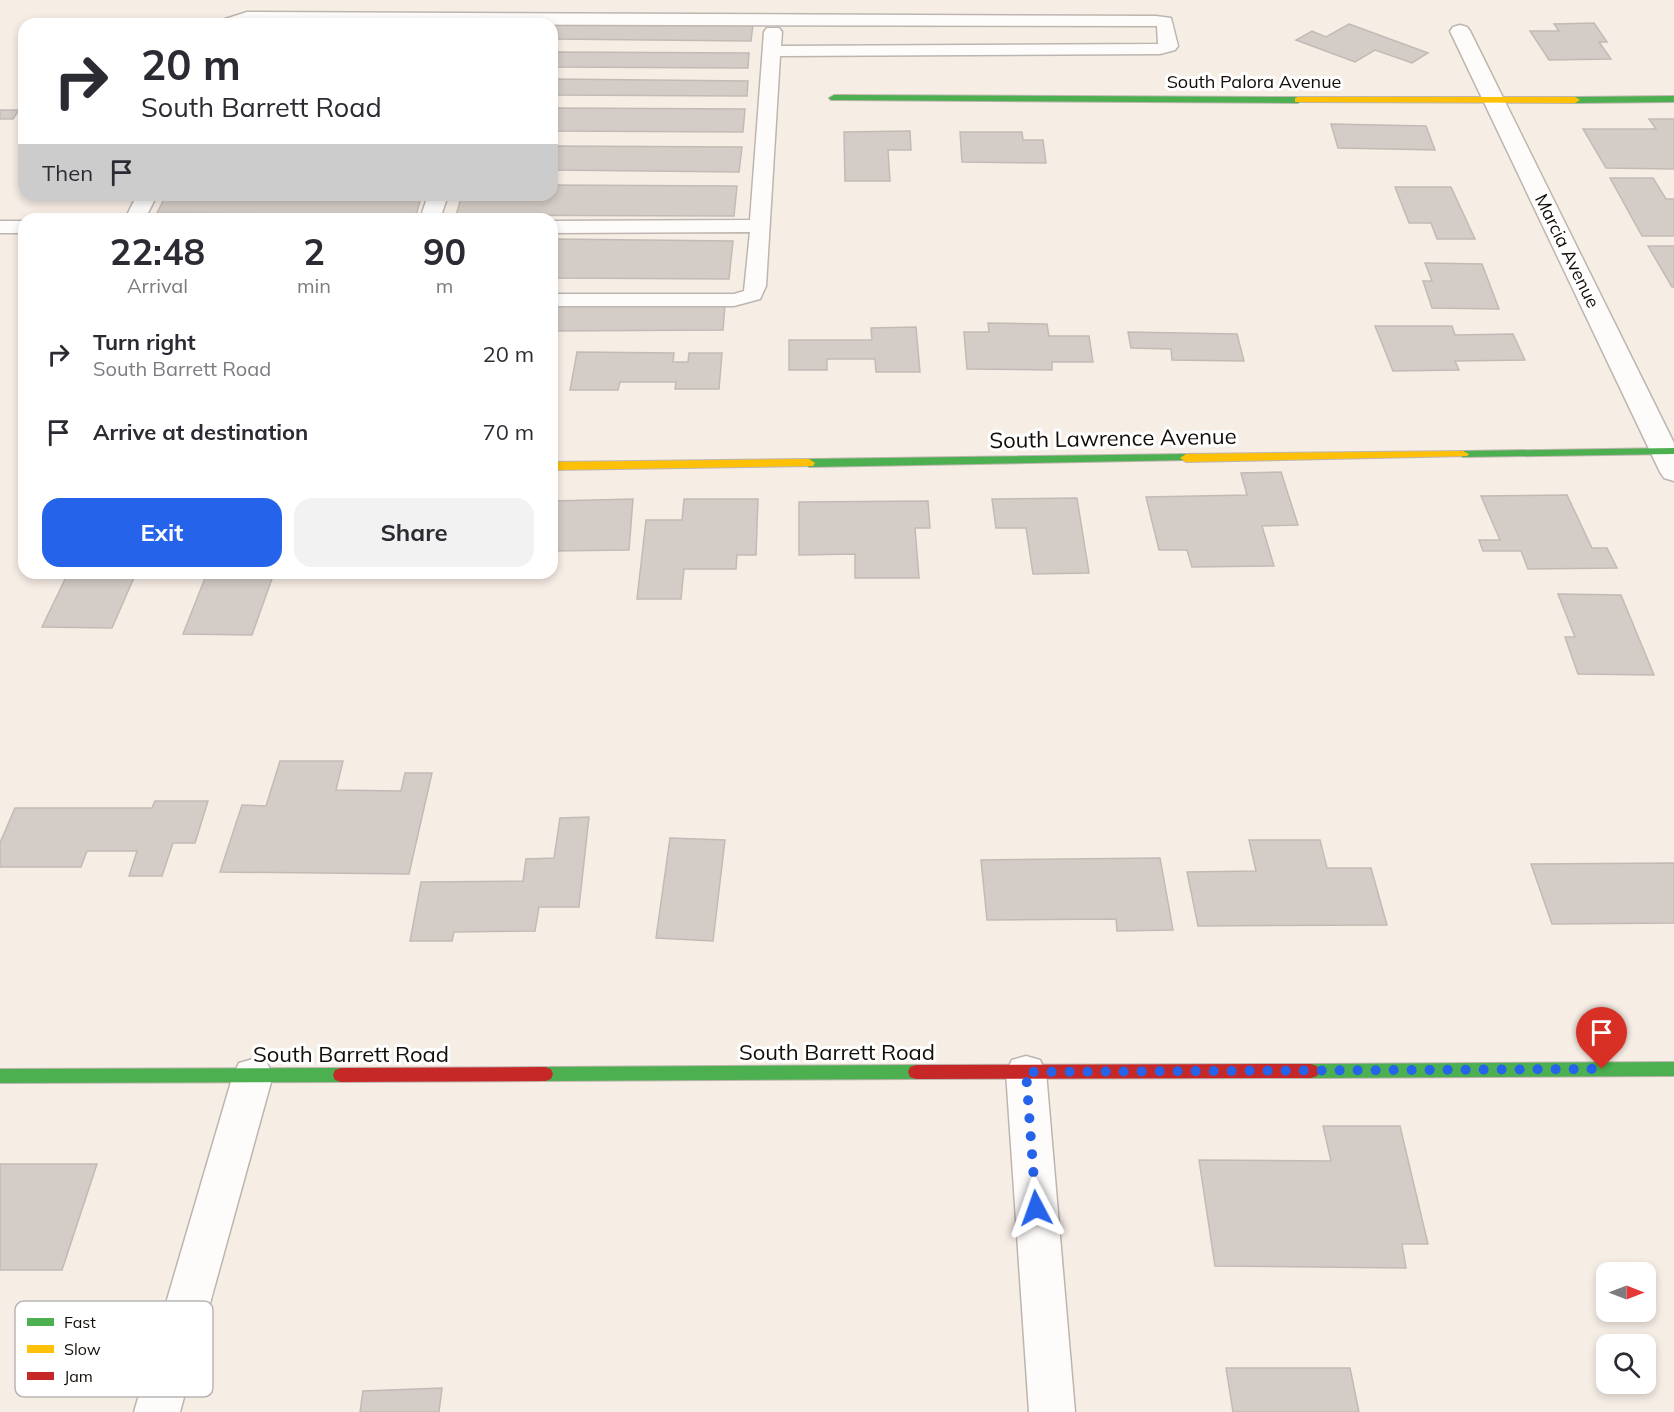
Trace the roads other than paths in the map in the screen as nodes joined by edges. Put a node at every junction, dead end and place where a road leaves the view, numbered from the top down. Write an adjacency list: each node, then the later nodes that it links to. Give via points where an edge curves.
1 (244, 18): 2 (lane)
2 (309, 18)
3 (774, 19): 4 (lane); 6 (lane); 6 (lane, via 1156,21 1165,22 1169,46 1149,50)
4 (558, 21)
5 (1460, 31): 9 (street, Marcia Avenue)
6 (772, 51): 10 (lane)
7 (834, 98): 9 (street, South Palora Avenue)
8 (1674, 99): 9 (street, South Palora Avenue)
9 (1494, 101): 15 (street, Marcia Avenue)
10 (760, 226): 12 (lane); 14 (lane, via 753,295 734,300)
11 (0, 227): 13 (lane)
12 (558, 227)
13 (18, 228)
14 (558, 300)
15 (1671, 458): 16 (street, South Lawrence Avenue)
16 (558, 466)
17 (1674, 1069): 18 (street, South Barrett Road)
18 (1026, 1072): 19 (street, South Barrett Road); 24 (street)
19 (253, 1075): 20 (street, South Barrett Road); 21 (street)
20 (0, 1076)
21 (189, 1301)
22 (161, 1397): 23 (street)
23 (157, 1412)
24 (1052, 1412)

